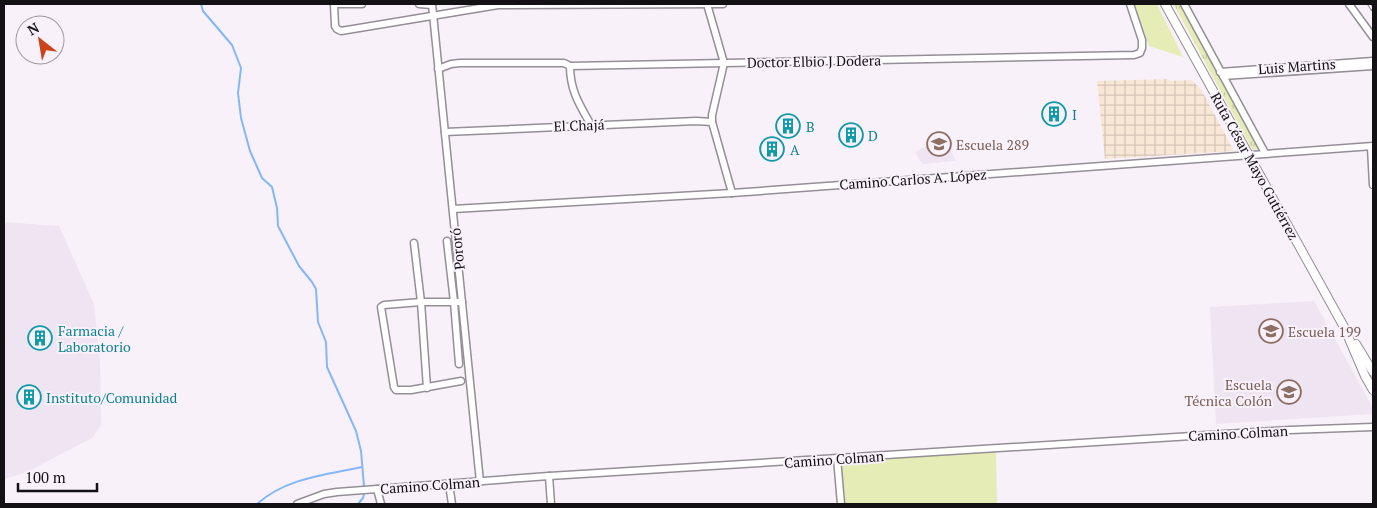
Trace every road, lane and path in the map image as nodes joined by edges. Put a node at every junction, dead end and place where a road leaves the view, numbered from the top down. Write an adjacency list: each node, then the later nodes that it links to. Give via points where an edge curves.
1 (334, 4): 2 (street); 12 (street, via 335,26 342,31)
2 (362, 4)
3 (420, 4): 4 (street)
4 (432, 4): 12 (street, Pororó)
5 (498, 4): 6 (street); 12 (street)
6 (708, 4): 7 (street); 15 (street)
7 (723, 4)
8 (1130, 4): 15 (street, Doctor Elbio J Dodera, via 1142,44 1140,53 1134,55)
9 (1165, 4): 25 (main road, Ruta César Mayo Gutiérrez)
10 (1184, 4): 19 (street, Ruta César Mayo Gutiérrez)
11 (1349, 4): 13 (street)
12 (432, 16): 18 (street, Pororó)
13 (1373, 37)
14 (1373, 61): 19 (street, Luis Martins)
15 (724, 62): 16 (street, Doctor Elbio J Dodera); 20 (street)
16 (570, 66): 18 (street, Doctor Elbio J Dodera, via 564,62 460,63); 21 (street, via 571,84)
17 (1373, 66): 19 (street, Luis Martins)
18 (438, 69): 22 (street, Pororó)
19 (1222, 74): 24 (street, Ruta César Mayo Gutiérrez)
20 (712, 122): 21 (street, El Chajá); 27 (street)
21 (591, 125): 22 (street, El Chajá)
22 (445, 132): 28 (street, Pororó)
23 (1372, 146): 24 (street, Camino Carlos A. López); 26 (street)
24 (1265, 154): 25 (street, Camino Carlos A. López)
25 (1249, 155): 27 (street, Camino Carlos A. López); 34 (main road, Ruta César Mayo Gutiérrez)
26 (1373, 185)
27 (732, 193): 28 (street, Camino Carlos A. López)
28 (453, 209): 33 (street, Pororó)
29 (447, 241): 32 (street)
30 (414, 243): 31 (street)
31 (421, 302): 32 (street); 38 (street); 38 (street, via 384,305 381,312 394,387 399,391)
32 (454, 302): 33 (street); 35 (street)
33 (462, 302): 43 (street, Pororó)
34 (1344, 327): 36 (main road, Ruta César Mayo Gutiérrez); 39 (main road, Ruta César Mayo Gutiérrez)
35 (459, 364)
36 (1373, 372)
37 (461, 382): 38 (street)
38 (427, 388)
39 (1373, 388)
40 (1373, 427): 41 (street, Camino Colman)
41 (837, 458): 42 (street, Camino Colman); 50 (street)
42 (549, 476): 43 (street, Camino Colman); 49 (street)
43 (480, 482): 44 (street, Camino Colman)
44 (450, 484): 45 (street, Camino Colman); 48 (street)
45 (377, 489): 46 (street, Camino Colman, via 324,494); 47 (street)
46 (297, 504)
47 (381, 504)
48 (452, 504)
49 (551, 504)
50 (840, 504)

